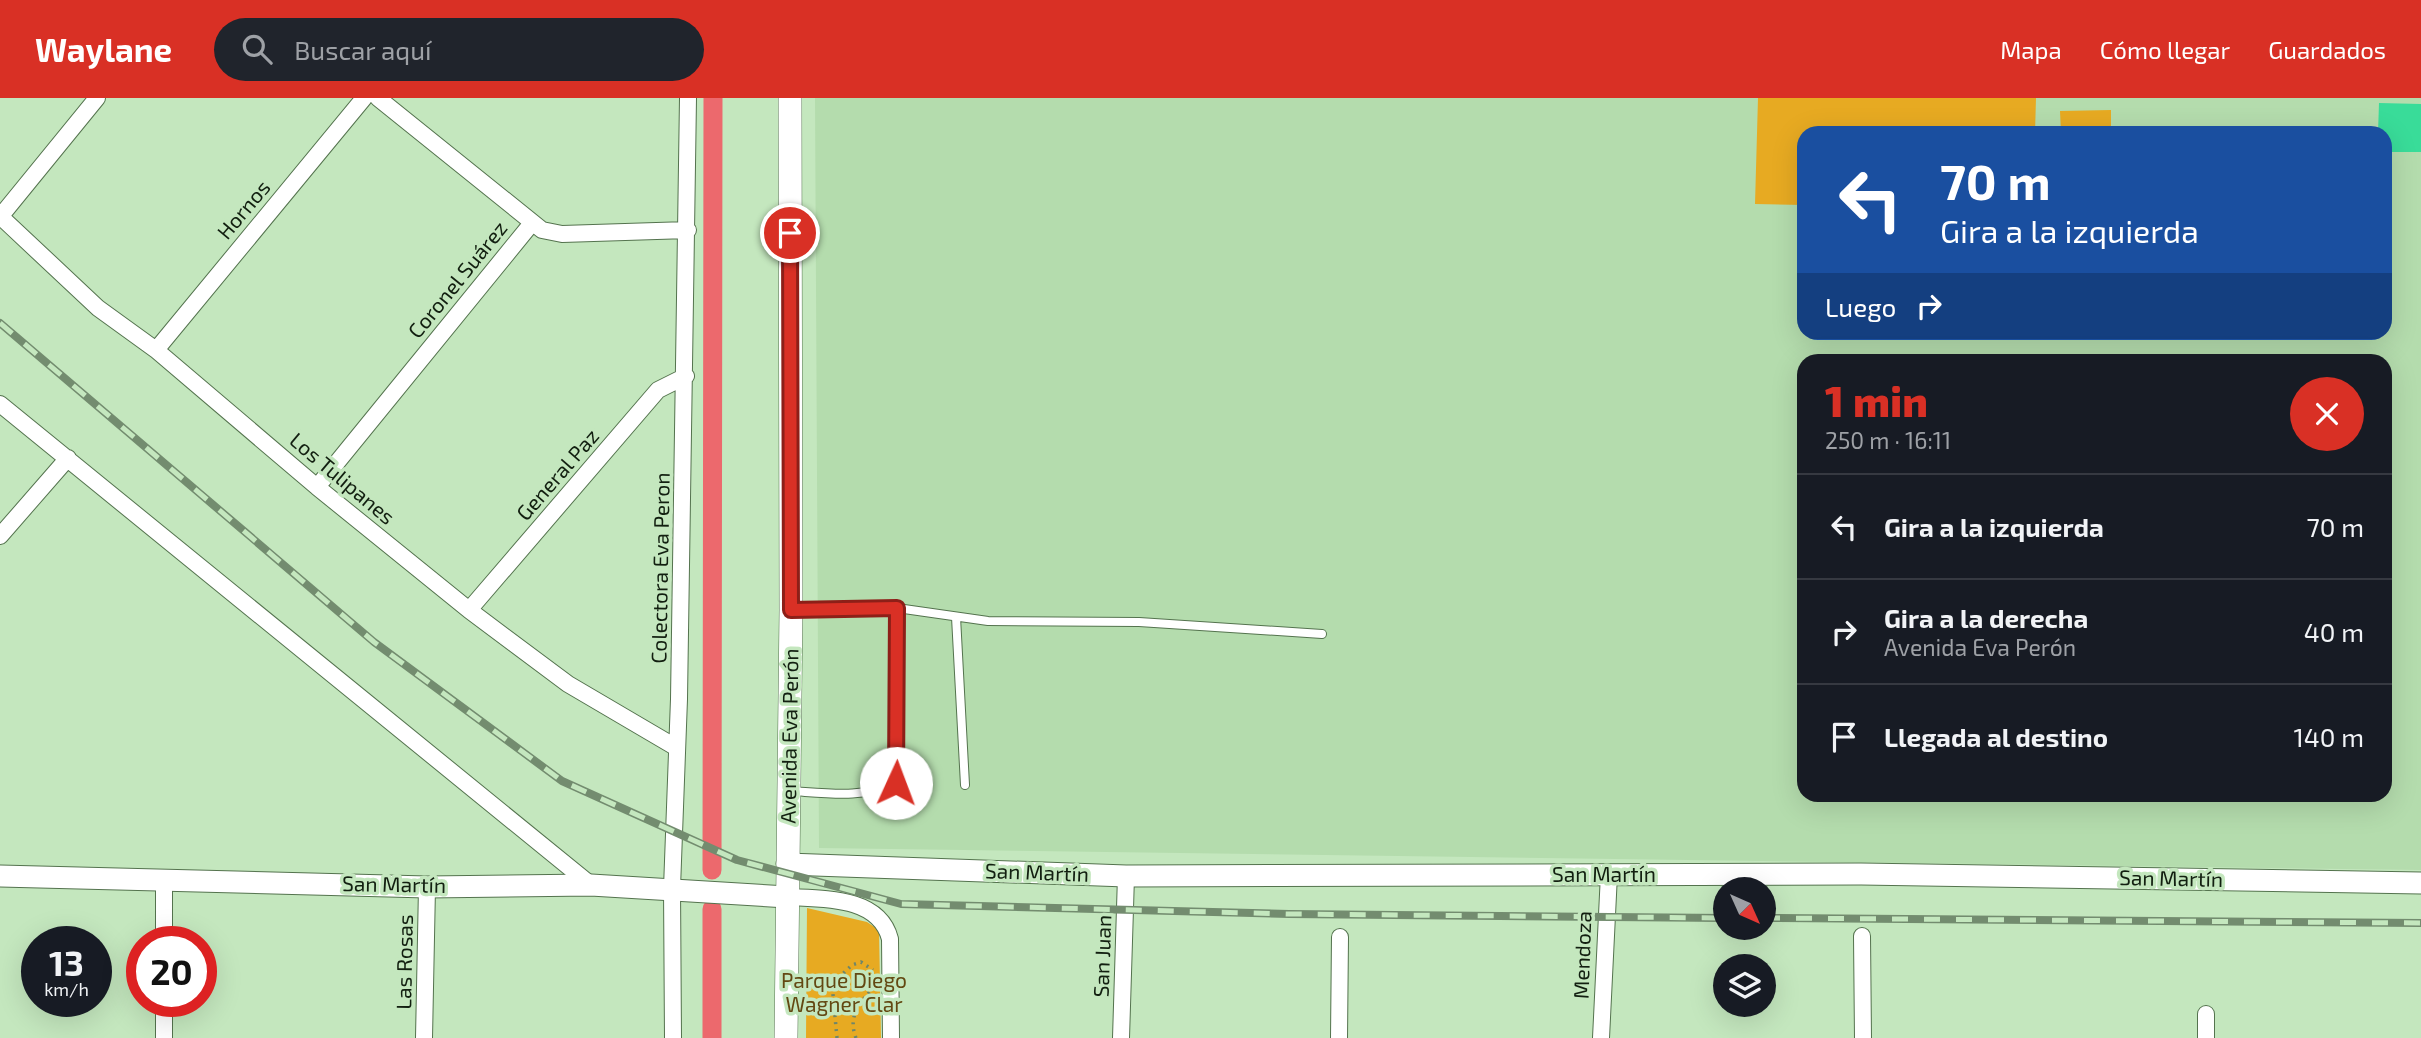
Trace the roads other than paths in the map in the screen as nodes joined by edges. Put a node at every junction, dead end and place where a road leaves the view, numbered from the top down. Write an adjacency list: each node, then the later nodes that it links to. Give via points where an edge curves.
1 (97, 98): 6 (street)
2 (364, 98): 9 (street, Hornos)
3 (379, 98): 7 (street)
4 (688, 98): 8 (street, Colectora Eva Peron)
5 (790, 98): 17 (main road, Avenida Eva Perón)
6 (0, 217): 9 (street, Los Tulipanes, via 98,308)
7 (531, 223): 8 (street, Coronel Suárez, via 562,234); 13 (street, Coronel Suárez)
8 (688, 230): 10 (street, Colectora Eva Peron)
9 (156, 350): 13 (street, Los Tulipanes)
10 (686, 376): 16 (street, General Paz, via 658,390); 20 (street, Colectora Eva Peron)
11 (0, 404): 12 (street)
12 (68, 458): 14 (street); 29 (street)
13 (317, 487): 16 (street, Los Tulipanes)
14 (0, 536)
15 (897, 608): 17 (lane); 18 (lane); 22 (lane, via 896,783 886,789 832,794)
16 (469, 610): 20 (street, Los Tulipanes, via 568,684)
17 (791, 610): 22 (main road, Avenida Eva Perón)
18 (957, 617): 19 (lane); 21 (lane)
19 (1322, 634)
20 (677, 748): 31 (street, Colectora Eva Peron)
21 (965, 785)
22 (790, 790): 23 (main road, Avenida Eva Perón)
23 (787, 864): 26 (street, San Martín); 32 (main road, Avenida Eva Perón)
24 (1609, 874): 26 (street, San Martín); 28 (street, San Martín); 45 (street, Mendoza)
25 (0, 876): 27 (street, San Martín)
26 (1126, 876): 43 (street, San Juan)
27 (164, 879): 30 (street, San Martín); 33 (street)
28 (2421, 883)
29 (591, 885): 30 (street, San Martín); 31 (street, San Martín)
30 (427, 887): 39 (street, Las Rosas)
31 (672, 888): 32 (street, San Martín); 40 (street, Colectora Eva Peron)
32 (787, 897): 41 (main road, Avenida Eva Perón); 42 (street, via 865,908 886,926)
33 (164, 926)
34 (1862, 936): 46 (street)
35 (1340, 937): 44 (street)
36 (2206, 1014): 47 (street)
37 (164, 1017): 38 (street)
38 (164, 1038)
39 (424, 1038)
40 (673, 1038)
41 (786, 1038)
42 (891, 1038)
43 (1121, 1038)
44 (1339, 1038)
45 (1601, 1038)
46 (1863, 1038)
47 (2206, 1038)

